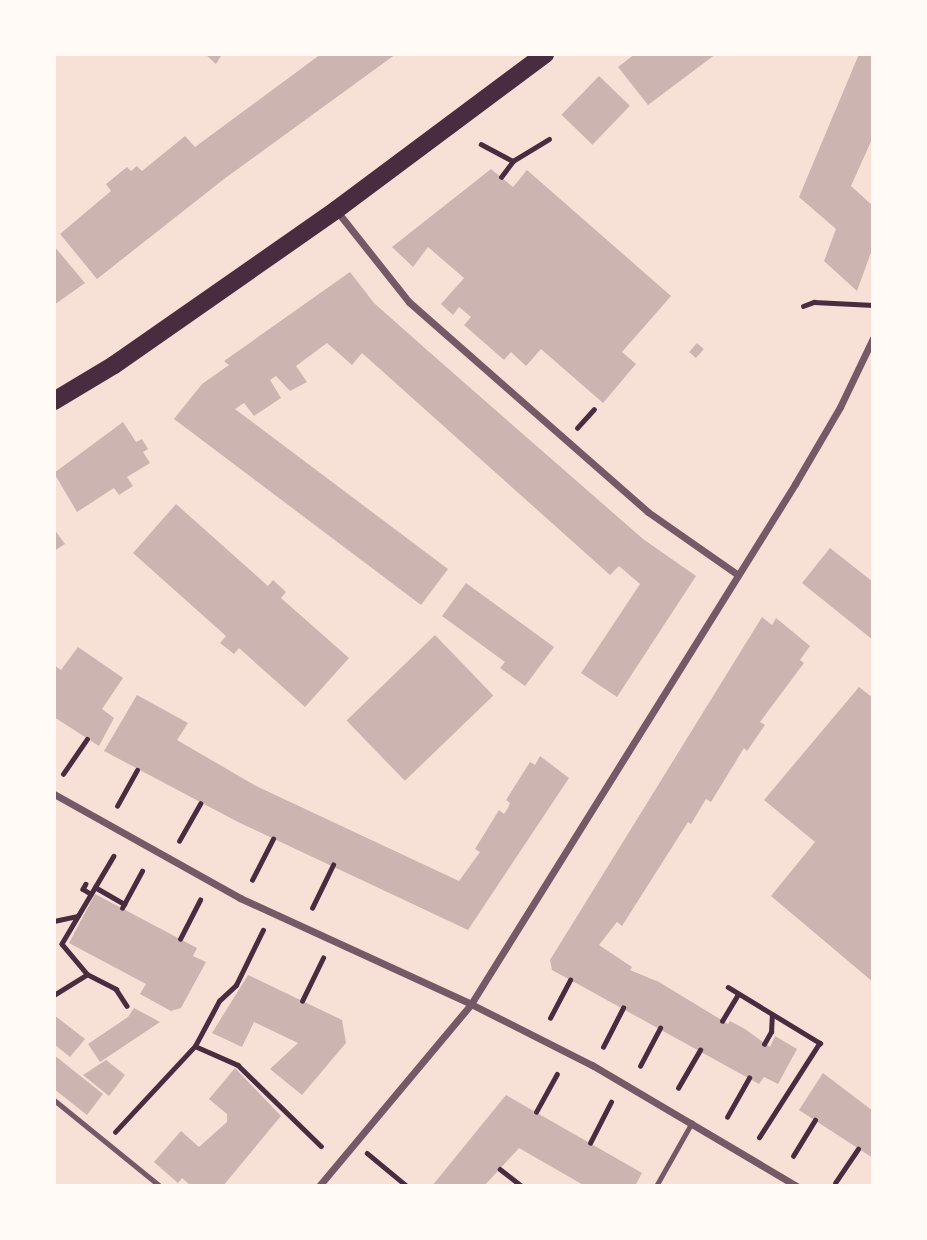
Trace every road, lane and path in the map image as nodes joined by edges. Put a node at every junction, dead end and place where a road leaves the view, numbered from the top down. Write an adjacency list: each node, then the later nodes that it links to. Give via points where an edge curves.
1 (545, 54): 6 (main road)
2 (549, 139): 4 (path)
3 (481, 144): 4 (path)
4 (513, 161): 5 (path)
5 (501, 177)
6 (336, 210): 10 (main road, via 114,365); 13 (street, via 409,302 648,512)
7 (873, 305): 8 (path, via 814,302)
8 (803, 306)
9 (873, 338): 13 (street, via 840,407)
10 (54, 401)
11 (594, 409): 12 (path)
12 (579, 425)
13 (737, 574): 42 (street)
14 (87, 739): 16 (path)
15 (137, 770): 19 (path)
16 (63, 774)
17 (54, 794): 42 (street, via 240,898)
18 (200, 804): 21 (path)
19 (117, 806)
20 (273, 839): 25 (path)
21 (179, 841)
22 (114, 856): 27 (path)
23 (333, 865): 30 (path)
24 (142, 871): 27 (path, via 124,906)
25 (252, 880)
26 (86, 884): 28 (path, via 83,889)
27 (95, 887): 28 (path)
28 (91, 894): 31 (path)
29 (200, 901): 34 (path)
30 (312, 908)
31 (78, 916): 32 (path); 36 (path, via 62,944)
32 (55, 922)
33 (263, 930): 50 (path, via 236,985 219,1001)
34 (180, 939)
35 (323, 958): 41 (path)
36 (87, 974): 40 (path); 43 (path, via 116,989)
37 (570, 980): 46 (path)
38 (728, 987): 39 (path)
39 (738, 994): 45 (path); 47 (path)
40 (54, 995)
41 (302, 1001)
42 (471, 1004): 62 (street); 66 (street)
43 (127, 1006)
44 (623, 1008): 51 (path)
45 (772, 1014): 49 (path, via 771,1032); 63 (path, via 820,1043)
46 (550, 1018)
47 (722, 1021)
48 (660, 1028): 53 (path)
49 (764, 1044)
50 (195, 1046): 64 (path); 67 (path, via 238,1065)
51 (603, 1047)
52 (700, 1050): 56 (path)
53 (640, 1066)
54 (557, 1074): 59 (path)
55 (749, 1078): 60 (path)
56 (678, 1088)
57 (54, 1100): 64 (lane)
58 (611, 1102): 65 (path)
59 (536, 1112)
60 (727, 1117)
61 (815, 1120): 69 (path)
62 (692, 1122): 76 (lane); 77 (street)
63 (760, 1137)
64 (106, 1141): 72 (lane)
65 (590, 1143)
66 (356, 1144): 73 (street); 74 (path)
67 (321, 1146)
68 (858, 1149): 71 (path)
69 (793, 1156)
70 (500, 1168): 75 (path)
71 (835, 1184)
72 (160, 1186)
73 (319, 1186)
74 (407, 1186)
75 (522, 1186)
76 (656, 1186)
77 (797, 1186)

